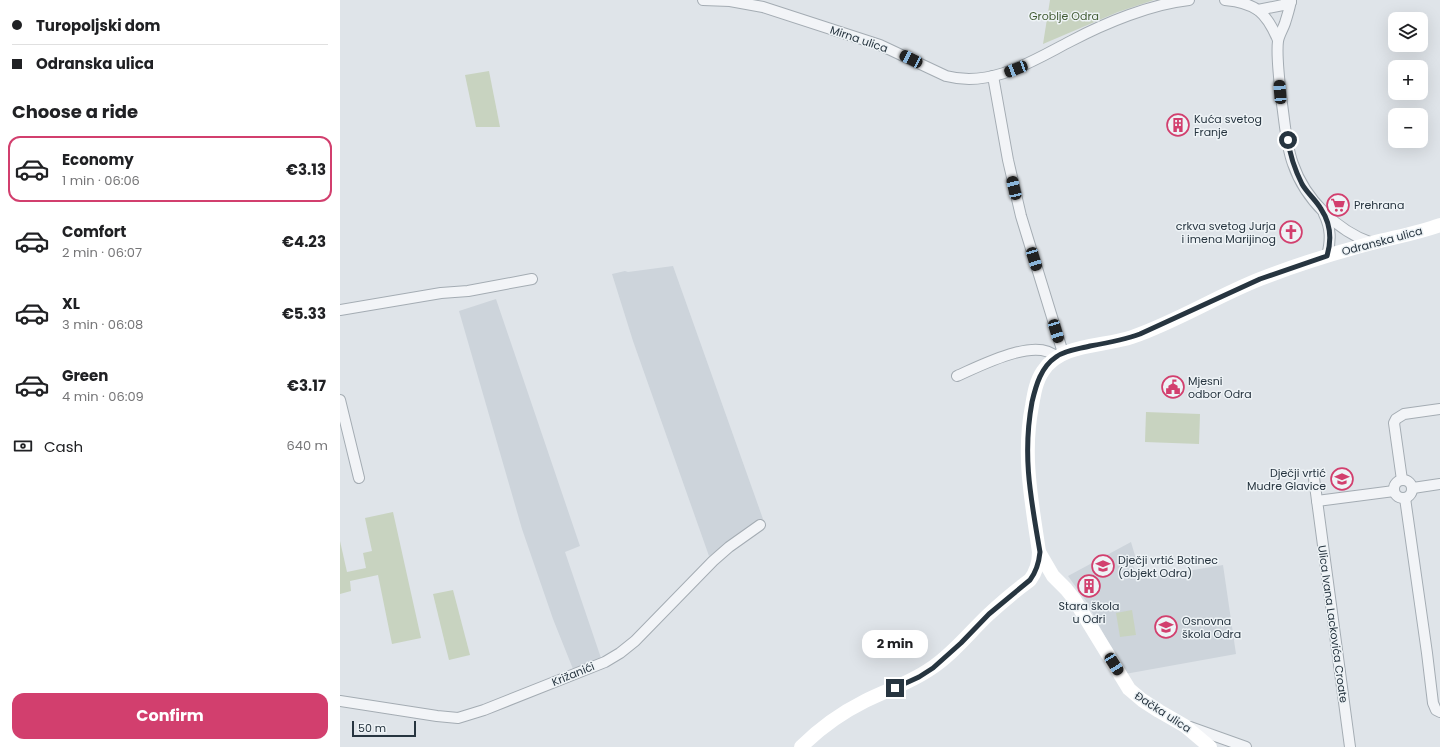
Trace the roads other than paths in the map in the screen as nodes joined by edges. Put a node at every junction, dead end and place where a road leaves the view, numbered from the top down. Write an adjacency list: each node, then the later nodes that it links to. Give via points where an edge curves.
1 (703, 0): 7 (street, Mirna ulica, via 730,1 763,7 880,45 936,72 955,78)
2 (1189, 0): 7 (street, Mirna ulica, via 1136,13 1078,38 1028,64)
3 (1225, 0): 5 (street, via 1248,4)
4 (1291, 1): 5 (street); 6 (street)
5 (1258, 10): 6 (street, via 1272,26)
6 (1278, 40): 8 (street, via 1280,92 1293,164 1309,195)
7 (993, 76): 14 (street, via 1021,216)
8 (1321, 208): 10 (street, via 1353,236); 11 (street, via 1330,232 1331,241)
9 (1440, 225): 10 (street, Odranska ulica)
10 (1372, 243): 11 (street, Odranska ulica)
11 (1327, 256): 14 (street, Odranska ulica, via 1260,279 1132,337)
12 (532, 279): 13 (street)
13 (340, 310)
14 (1059, 355): 15 (street, via 1043,351 1023,351); 27 (street, via 1044,369 1038,382 1029,420 1028,474)
15 (957, 376)
16 (340, 400): 18 (street)
17 (1440, 409): 20 (street, via 1404,414 1396,419 1394,424)
18 (359, 478)
19 (1314, 478): 25 (street, Ulica Ivana Lackovića Croate)
20 (1402, 480): 22 (street, via 1408,481); 23 (street, via 1397,482)
21 (1440, 484): 22 (street)
22 (1413, 488): 24 (street, via 1410,496)
23 (1394, 491): 24 (street, via 1399,498); 25 (street)
24 (1406, 498): 31 (street, via 1432,703)
25 (1317, 501): 38 (street, Ulica Ivana Lackovića Croate)
26 (760, 525): 30 (street, Križanići, via 713,561 635,641 605,662 458,718)
27 (1040, 552): 28 (street, Đačka ulica); 29 (street)
28 (1053, 576): 29 (street, via 1040,576); 32 (street, Đačka ulica, via 1074,599 1129,689 1142,700)
29 (1030, 580): 34 (street, via 989,614 933,668 843,712)
30 (340, 700)
31 (1440, 712)
32 (1185, 726): 33 (street); 35 (street, Đačka ulica)
33 (1228, 741): 36 (street); 37 (street)
34 (801, 747)
35 (1210, 747)
36 (1220, 747)
37 (1246, 747)
38 (1350, 747)

